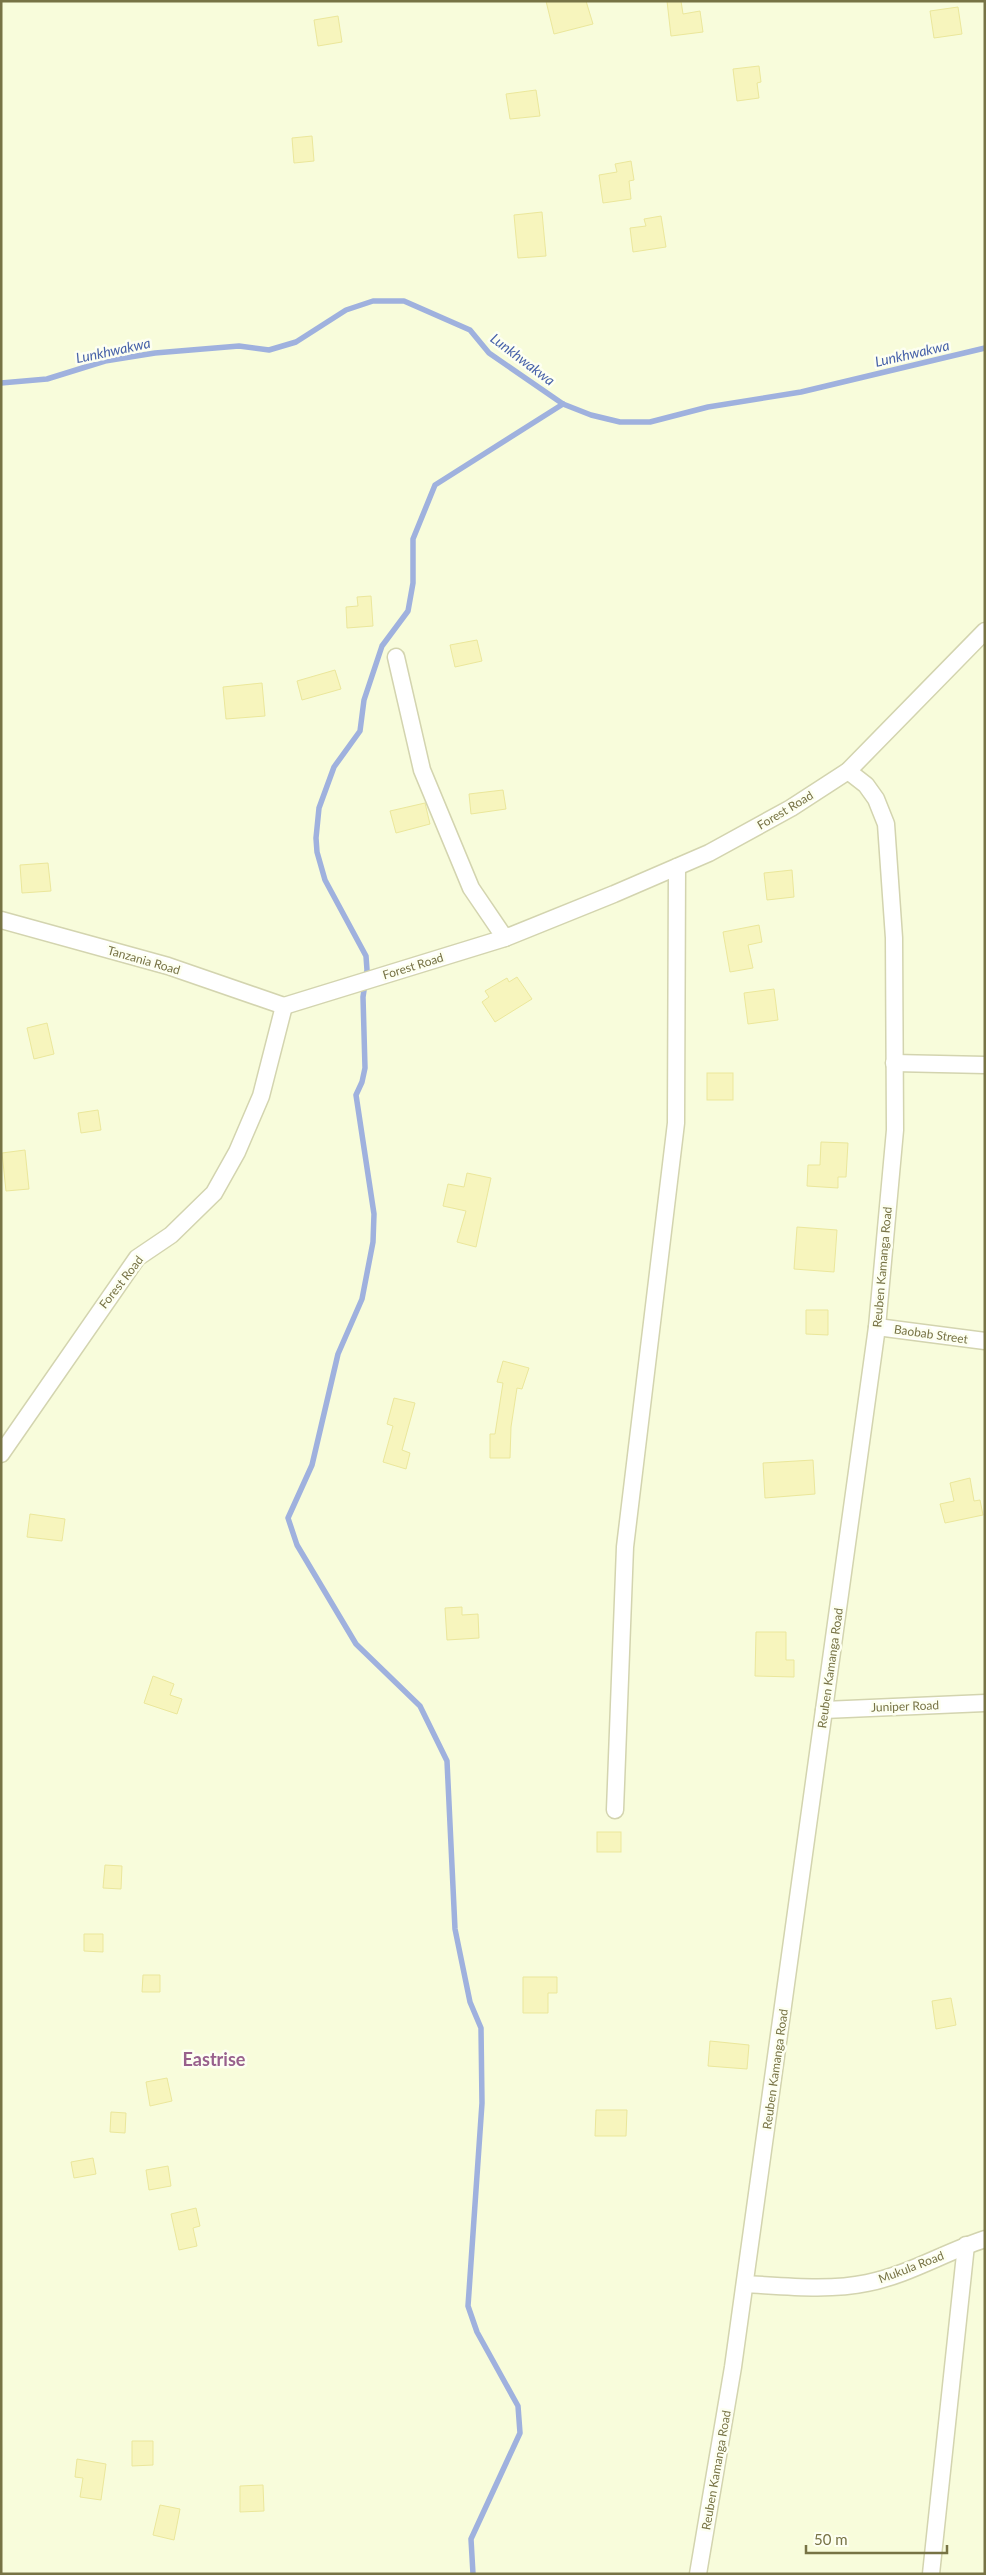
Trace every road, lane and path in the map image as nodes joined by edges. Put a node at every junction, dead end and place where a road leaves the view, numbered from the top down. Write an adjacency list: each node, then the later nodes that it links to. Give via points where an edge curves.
1 (985, 631): 3 (street, Forest Road)
2 (396, 657): 6 (street, via 422,770 471,888)
3 (848, 771): 4 (street, Forest Road, via 791,808); 8 (street, Reuben Kamanga Road, via 866,785 876,799 886,824 894,938)
4 (677, 867): 6 (street, Forest Road); 15 (street, via 676,1123 625,1547)
5 (1, 920): 7 (street, Tanzania Road, via 168,966)
6 (504, 938): 7 (street, Forest Road)
7 (284, 1006): 12 (street, Forest Road, via 261,1096 237,1152 214,1194 170,1235 137,1258)
8 (894, 1063): 9 (street); 10 (street, Reuben Kamanga Road, via 895,1130)
9 (985, 1065)
10 (877, 1327): 11 (street, Baobab Street); 14 (street, Reuben Kamanga Road)
11 (985, 1341)
12 (1, 1454)
13 (985, 1703): 14 (street, Juniper Road)
14 (824, 1710): 18 (street, Reuben Kamanga Road)
15 (615, 1810)
16 (985, 2239): 17 (street, Mukula Road)
17 (966, 2245): 18 (street, Mukula Road, via 897,2275 866,2284); 20 (street)
18 (745, 2284): 19 (street, Reuben Kamanga Road)
19 (698, 2574)
20 (931, 2574)

